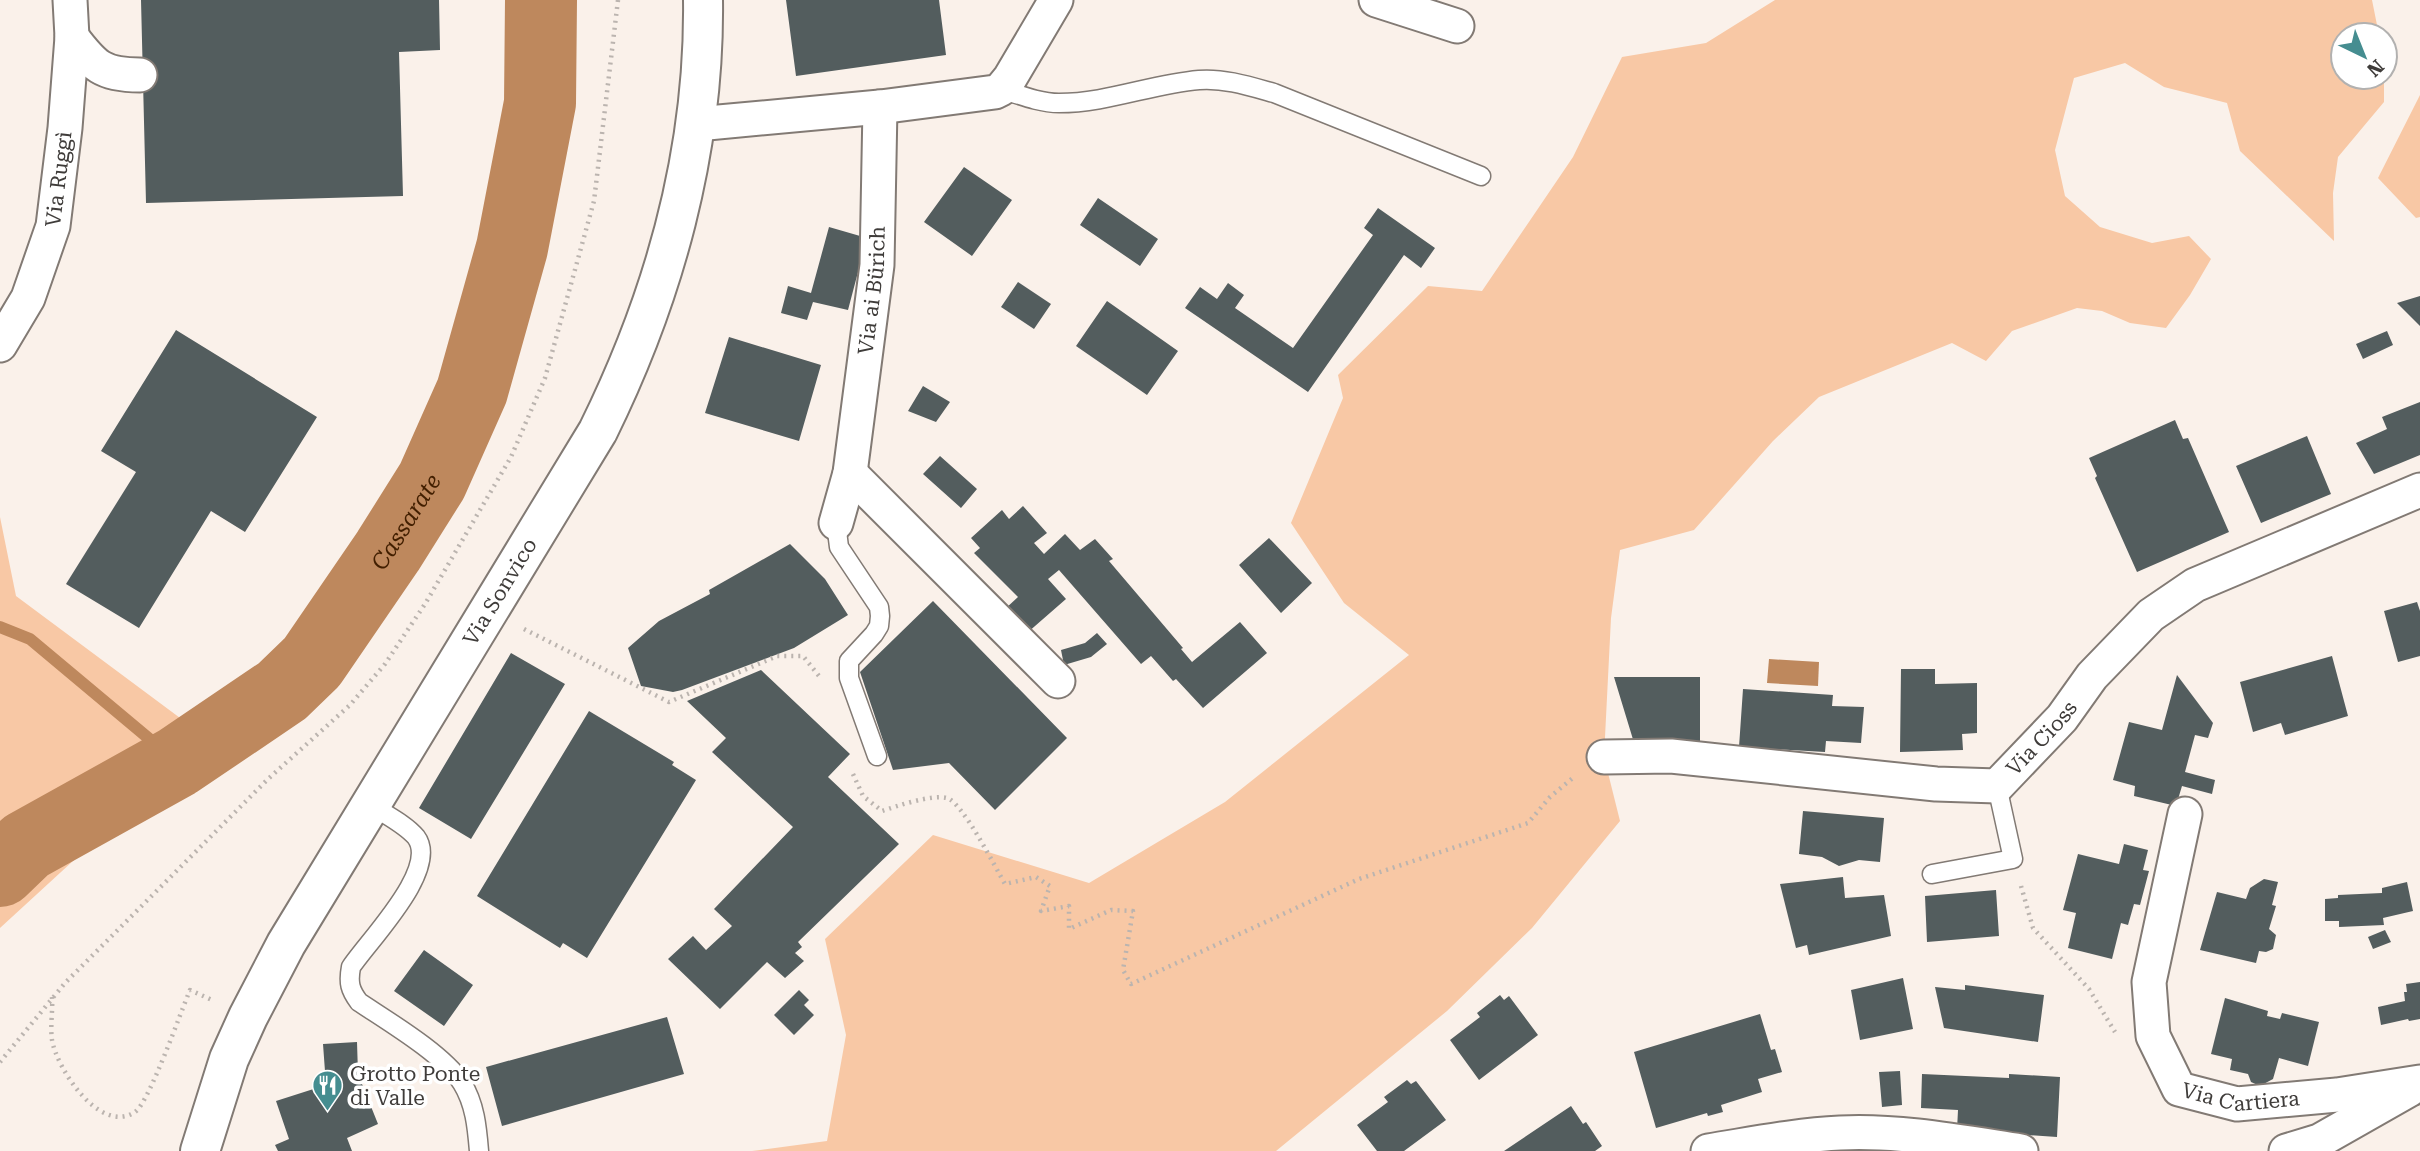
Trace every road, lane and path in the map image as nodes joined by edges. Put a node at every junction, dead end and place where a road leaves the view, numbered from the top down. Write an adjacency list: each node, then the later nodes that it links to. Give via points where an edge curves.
1 (70, 0): 7 (street, Via Ruggì)
2 (618, 0): 28 (path, via 594,201 545,378 511,457 385,664 350,705 268,779)
3 (703, 0): 11 (street, Via Sonvico)
4 (1056, 0): 9 (street)
5 (1376, 0): 6 (street)
6 (1457, 26)
7 (72, 37): 8 (street, via 92,64); 13 (street, Via Ruggì, via 53,226 28,298)
8 (130, 75)
9 (1001, 89): 10 (street); 12 (lane, via 1056,104 1198,80 1248,85)
10 (880, 107): 11 (street); 14 (street, Via ai Bürich, via 877,265)
11 (697, 124): 17 (street, Via Sonvico, via 665,260 624,379 598,431)
12 (1481, 176)
13 (0, 345)
14 (850, 474): 16 (street, Via ai Bürich); 18 (street)
15 (2420, 491): 23 (street, Via Cioss, via 2195,585 2151,615)
16 (836, 523): 20 (lane, via 839,547 879,607 879,626 853,655 848,668)
17 (488, 611): 19 (path, via 669,702 777,656 803,656); 24 (street, Via Sonvico)
18 (1058, 681)
19 (822, 683)
20 (877, 757)
21 (1604, 757): 22 (path, via 1570,779 1528,823 1359,879 1131,984 1123,970 1133,911 1111,910 1069,929 1069,906 1041,911 1050,886 1036,877 1005,884 960,807 947,798 916,800 882,811 863,796); 23 (street, Via Cioss, via 1671,756 1936,784)
22 (852, 772)
23 (1997, 786): 26 (lane)
24 (372, 805): 29 (street, Via Sonvico, via 286,944); 34 (lane, via 417,839 421,862 411,887 351,967 351,992 461,1082 477,1121)
25 (2185, 814): 32 (street, Via Cartiera, via 2149,982 2153,1037 2179,1088 2237,1104)
26 (2013, 859): 27 (lane); 30 (path, via 2033,928 2089,989)
27 (1932, 874)
28 (52, 997): 29 (path, via 52,1039 67,1077 88,1101 110,1115 137,1111 148,1095 190,990); 31 (path)
29 (248, 1017): 33 (street, Via Sonvico, via 229,1059)
30 (2117, 1035)
31 (0, 1062)
32 (2420, 1083): 37 (street, via 2319,1142)
33 (200, 1151)
34 (480, 1151)
35 (1708, 1151): 36 (street, via 1842,1133 1893,1134)
36 (2021, 1151)
37 (2286, 1151)

